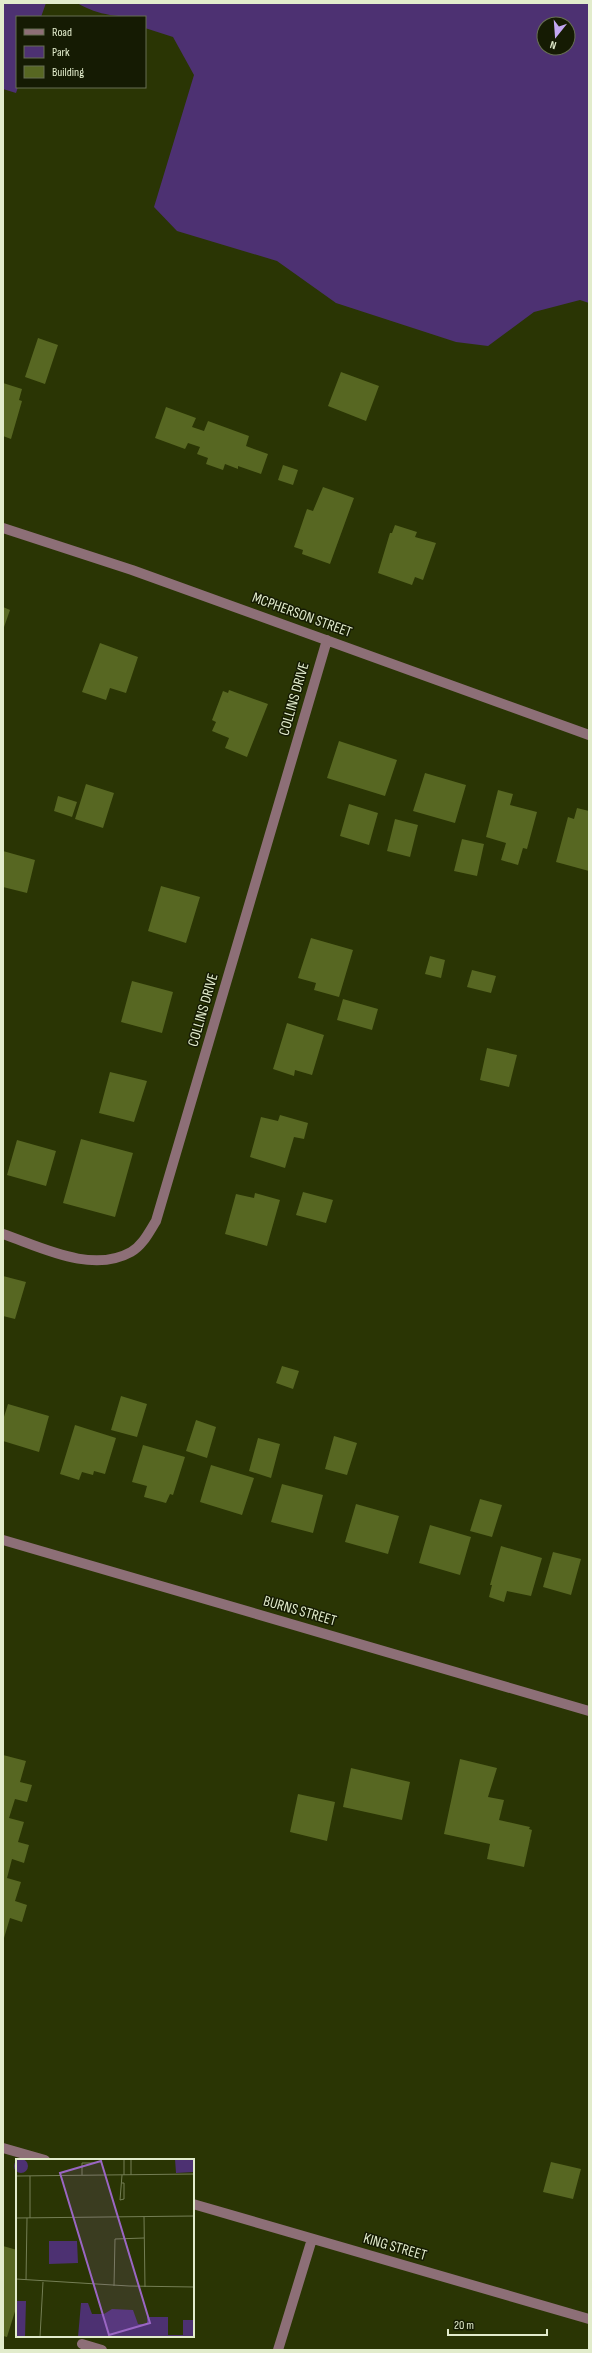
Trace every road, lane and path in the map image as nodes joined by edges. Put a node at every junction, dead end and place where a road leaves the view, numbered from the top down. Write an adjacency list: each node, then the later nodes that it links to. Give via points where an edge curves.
1 (3, 528): 2 (street, MCPHERSON STREET, via 132,570)
2 (327, 640): 3 (street, MCPHERSON STREET); 4 (street, COLLINS DRIVE, via 156,1221 143,1242 132,1252 96,1261 67,1255)
3 (589, 735)
4 (3, 1234)
5 (3, 1540): 6 (street, BURNS STREET)
6 (589, 1711)
7 (3, 2148): 8 (street)
8 (42, 2159)
9 (194, 2204): 10 (street, KING STREET)
10 (312, 2239): 11 (street, KING STREET); 14 (street)
11 (589, 2319)
12 (82, 2344): 13 (street)
13 (102, 2350)
14 (278, 2350)

